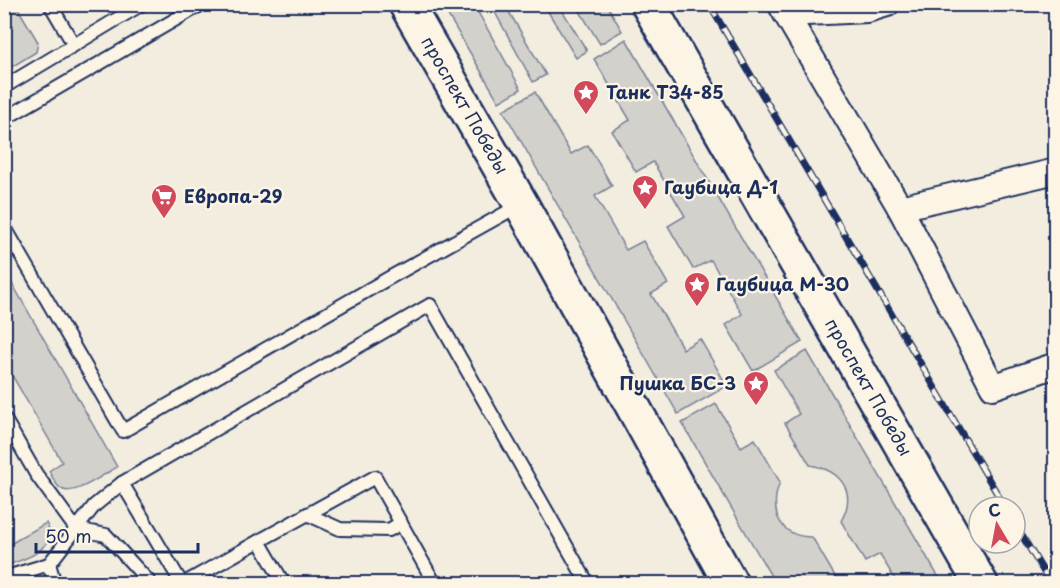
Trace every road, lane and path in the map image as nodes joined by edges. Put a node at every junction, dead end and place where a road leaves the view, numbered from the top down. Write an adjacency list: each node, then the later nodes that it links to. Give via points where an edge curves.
1 (50, 4): 8 (lane)
2 (142, 4): 8 (lane)
3 (202, 4): 10 (lane)
4 (648, 4): 31 (main road, проспект Победы)
5 (887, 4): 6 (street, via 867,10)
6 (783, 9): 13 (street)
7 (411, 10): 12 (main road, проспект Победы)
8 (74, 45): 9 (lane)
9 (4, 87)
10 (4, 119)
11 (1056, 171): 13 (street)
12 (521, 204): 14 (lane, via 123,431); 30 (main road, проспект Победы)
13 (900, 208): 15 (street, via 993,387)
14 (4, 226)
15 (1056, 365)
16 (4, 418): 20 (lane, via 36,474)
17 (122, 483): 20 (lane, via 94,506); 26 (lane); 29 (lane, via 430,305)
18 (307, 514): 19 (lane, via 340,529 389,530); 19 (lane, via 375,477); 21 (lane)
19 (401, 523): 28 (lane)
20 (76, 529): 22 (lane); 25 (lane, via 106,535)
21 (259, 541): 26 (lane); 27 (lane)
22 (49, 564): 23 (lane); 24 (lane)
23 (4, 578)
24 (55, 584)
25 (151, 584)
26 (182, 584)
27 (284, 584)
28 (435, 584)
29 (588, 584)
30 (731, 584)
31 (981, 584)

